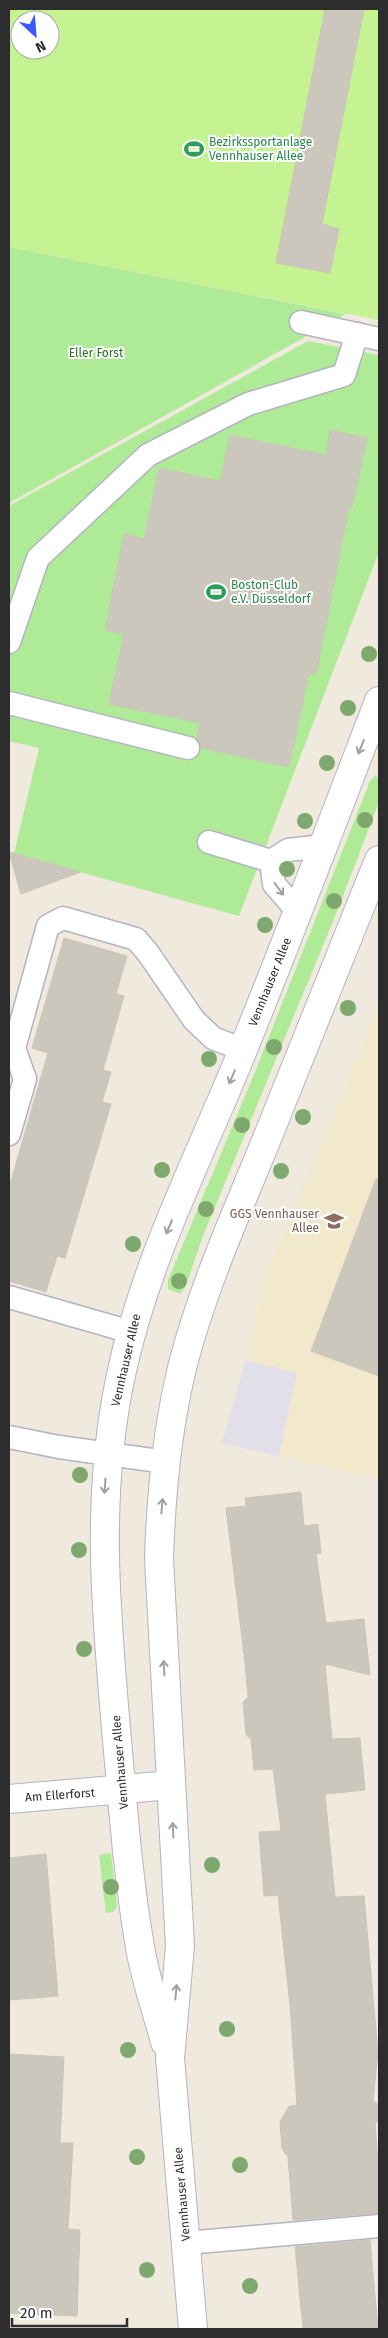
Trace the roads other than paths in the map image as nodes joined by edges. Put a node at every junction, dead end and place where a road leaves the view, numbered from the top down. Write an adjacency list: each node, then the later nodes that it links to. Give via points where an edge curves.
1 (301, 322): 2 (lane)
2 (357, 334): 3 (lane); 4 (lane, via 344,375 248,404 148,455 38,558)
3 (379, 339)
4 (9, 642)
5 (379, 701): 9 (main road, Vennhauser Allee, one-way to 9)
6 (9, 703): 7 (lane)
7 (188, 748)
8 (209, 842): 11 (lane)
9 (323, 846): 11 (lane, via 288,850); 12 (main road, Vennhauser Allee)
10 (379, 860): 19 (main road, Vennhauser Allee, via 206,1290 183,1364)
11 (271, 861): 12 (lane, one-way to 12, via 274,884)
12 (298, 912): 13 (main road, Vennhauser Allee)
13 (243, 1050): 14 (lane, via 213,1038 194,1020 136,939 63,918 48,926 14,1048 25,1079); 16 (main road, Vennhauser Allee, one-way to 16, via 148,1277)
14 (9, 1134)
15 (9, 1297): 16 (lane)
16 (131, 1332): 18 (main road, Vennhauser Allee)
17 (9, 1437): 18 (lane)
18 (109, 1454): 19 (lane); 21 (main road, Vennhauser Allee, one-way to 21, via 104,1538)
19 (166, 1462): 20 (main road, Vennhauser Allee, one-way to 19, via 159,1559)
20 (171, 1785): 21 (main road, Am Ellerforst); 23 (main road, Vennhauser Allee, one-way to 20, via 180,1946)
21 (122, 1790): 22 (main road, Am Ellerforst); 23 (main road, Vennhauser Allee, via 140,1950)
22 (9, 1800)
23 (170, 2058): 25 (main road, Vennhauser Allee)
24 (379, 2226): 25 (lane)
25 (186, 2243): 26 (main road, Vennhauser Allee)
26 (193, 2329)

